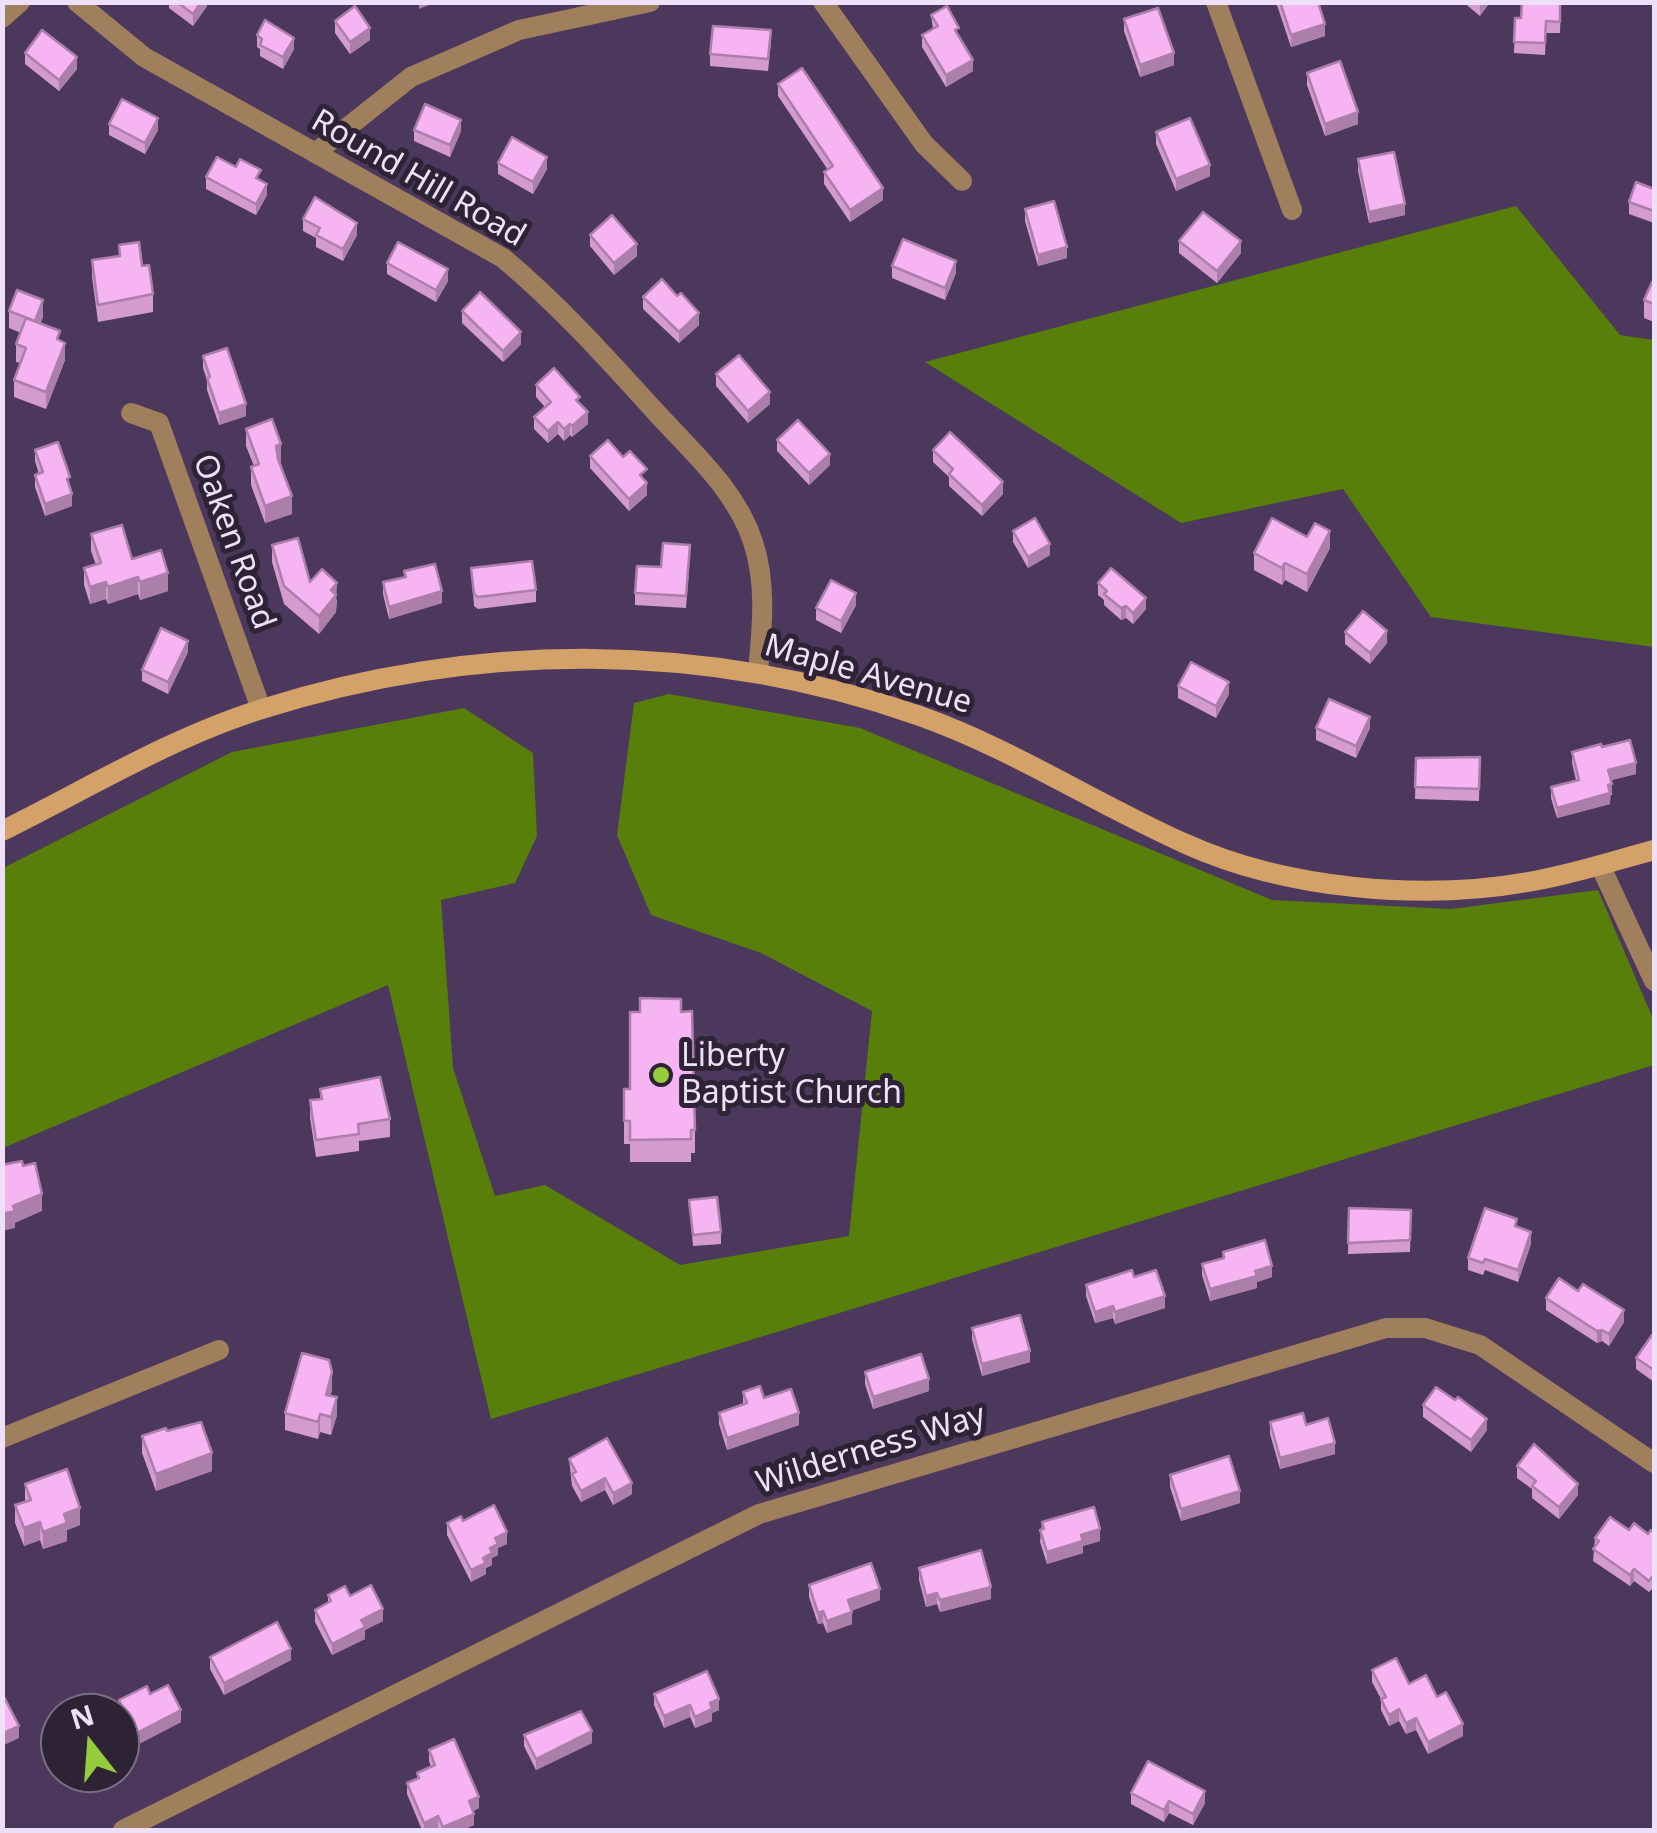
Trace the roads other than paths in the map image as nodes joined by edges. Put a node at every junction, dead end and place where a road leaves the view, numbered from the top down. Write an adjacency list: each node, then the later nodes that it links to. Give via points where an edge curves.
1 (20, 2): 6 (street)
2 (77, 2): 7 (street, Round Hill Road, via 144,57)
3 (650, 2): 7 (street, via 519,30 411,77)
4 (823, 2): 8 (street, via 924,144)
5 (1216, 2): 9 (street)
6 (2, 18)
7 (315, 153): 11 (street, Round Hill Road, via 503,258 553,300 709,470 737,506 755,546 762,585)
8 (962, 181)
9 (1292, 210)
10 (131, 413): 12 (street, Oaken Road, via 159,423)
11 (758, 671): 12 (main road, Maple Avenue, via 538,657 388,677); 15 (main road, Maple Avenue, via 953,728 1191,847 1287,875 1440,890 1530,882)
12 (261, 709): 13 (main road, Maple Avenue)
13 (2, 831)
14 (1654, 850): 15 (main road, Maple Avenue)
15 (1600, 865): 16 (street)
16 (1654, 980)
17 (219, 1350): 18 (street)
18 (2, 1438)
19 (1654, 1463): 20 (street, Wilderness Way, via 1480,1345 1424,1328 1386,1328 759,1514)
20 (123, 1830)

